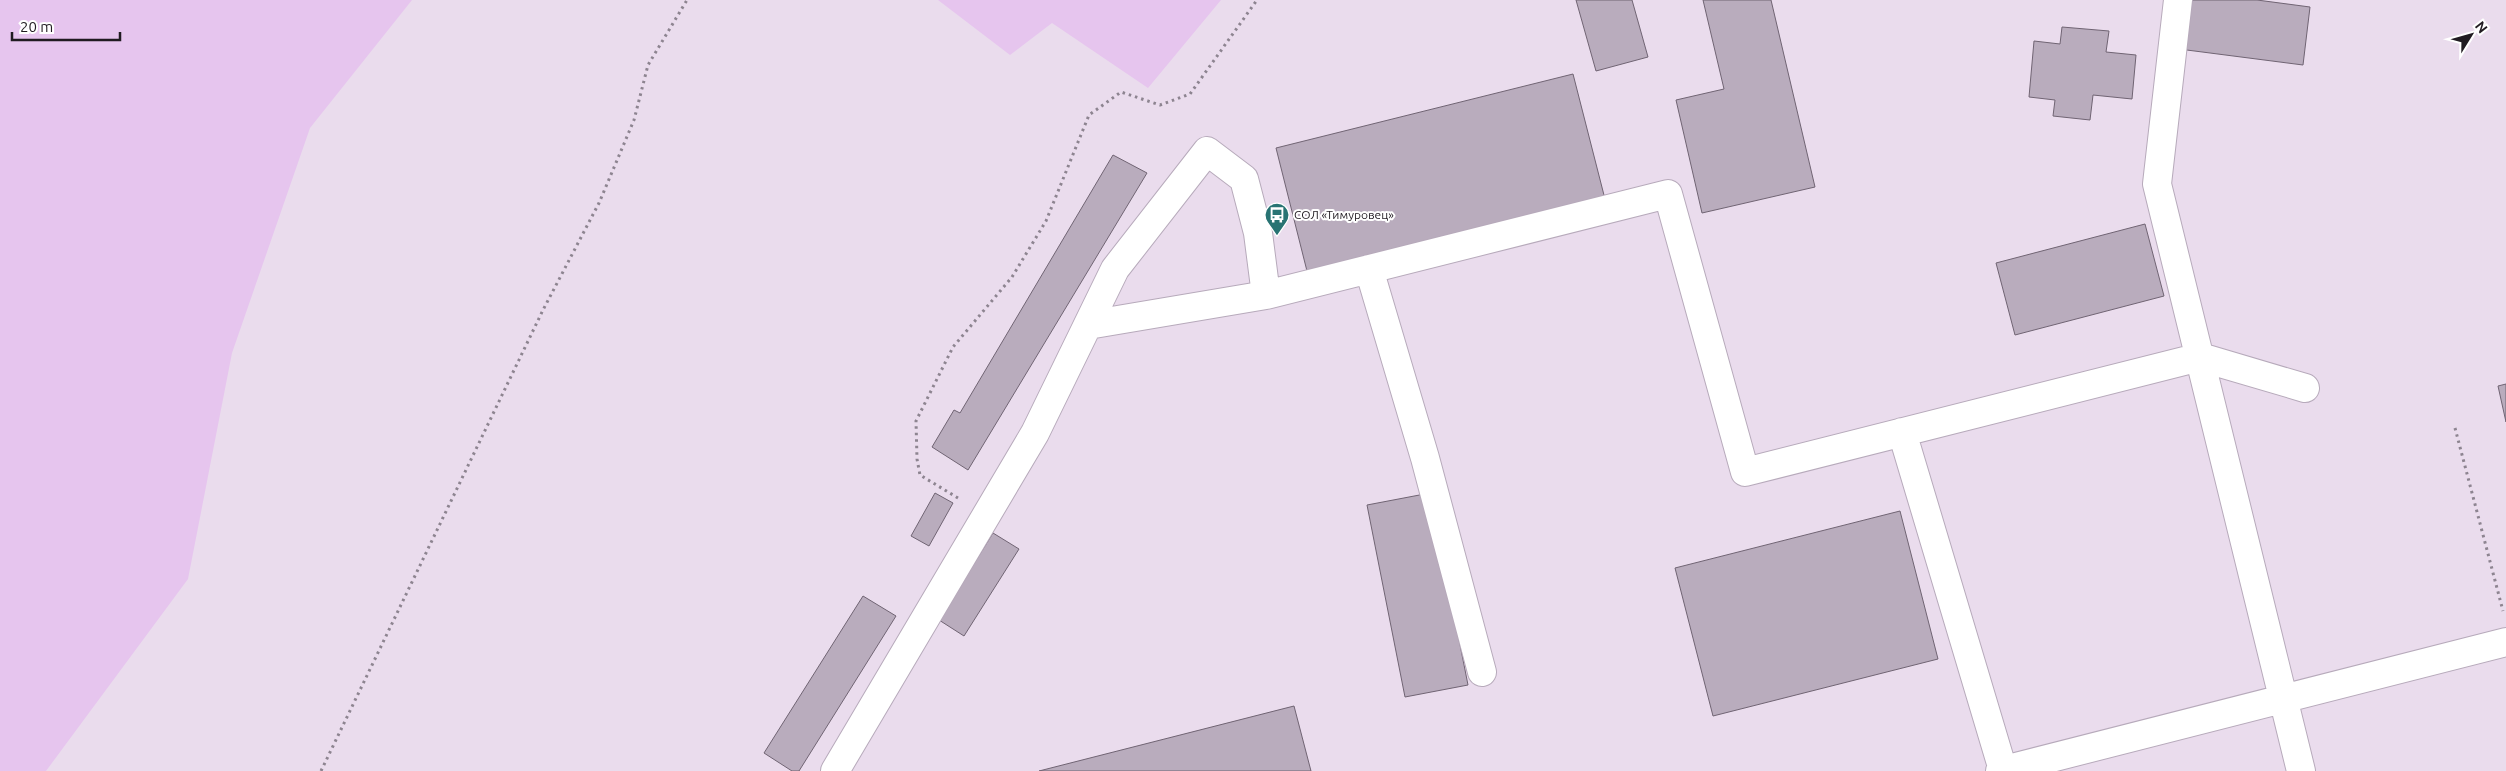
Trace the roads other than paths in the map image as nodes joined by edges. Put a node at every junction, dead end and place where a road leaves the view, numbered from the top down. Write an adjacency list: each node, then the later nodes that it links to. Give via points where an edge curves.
1 (2178, 0): 5 (street, via 2158,184)
2 (1369, 270): 3 (street); 7 (street, via 1668,194 1744,472); 9 (street, via 1425,458)
3 (1266, 295): 4 (street); 4 (street, via 1258,233 1244,179 1207,152 1115,269)
4 (1088, 325): 11 (street, via 1035,433)
5 (2200, 357): 6 (street); 7 (street); 10 (street)
6 (2305, 388)
7 (1902, 432): 12 (street)
8 (2506, 642): 10 (street)
9 (1482, 672)
10 (2284, 699): 12 (street); 13 (street)
11 (835, 771)
12 (2002, 771)
13 (2301, 771)

